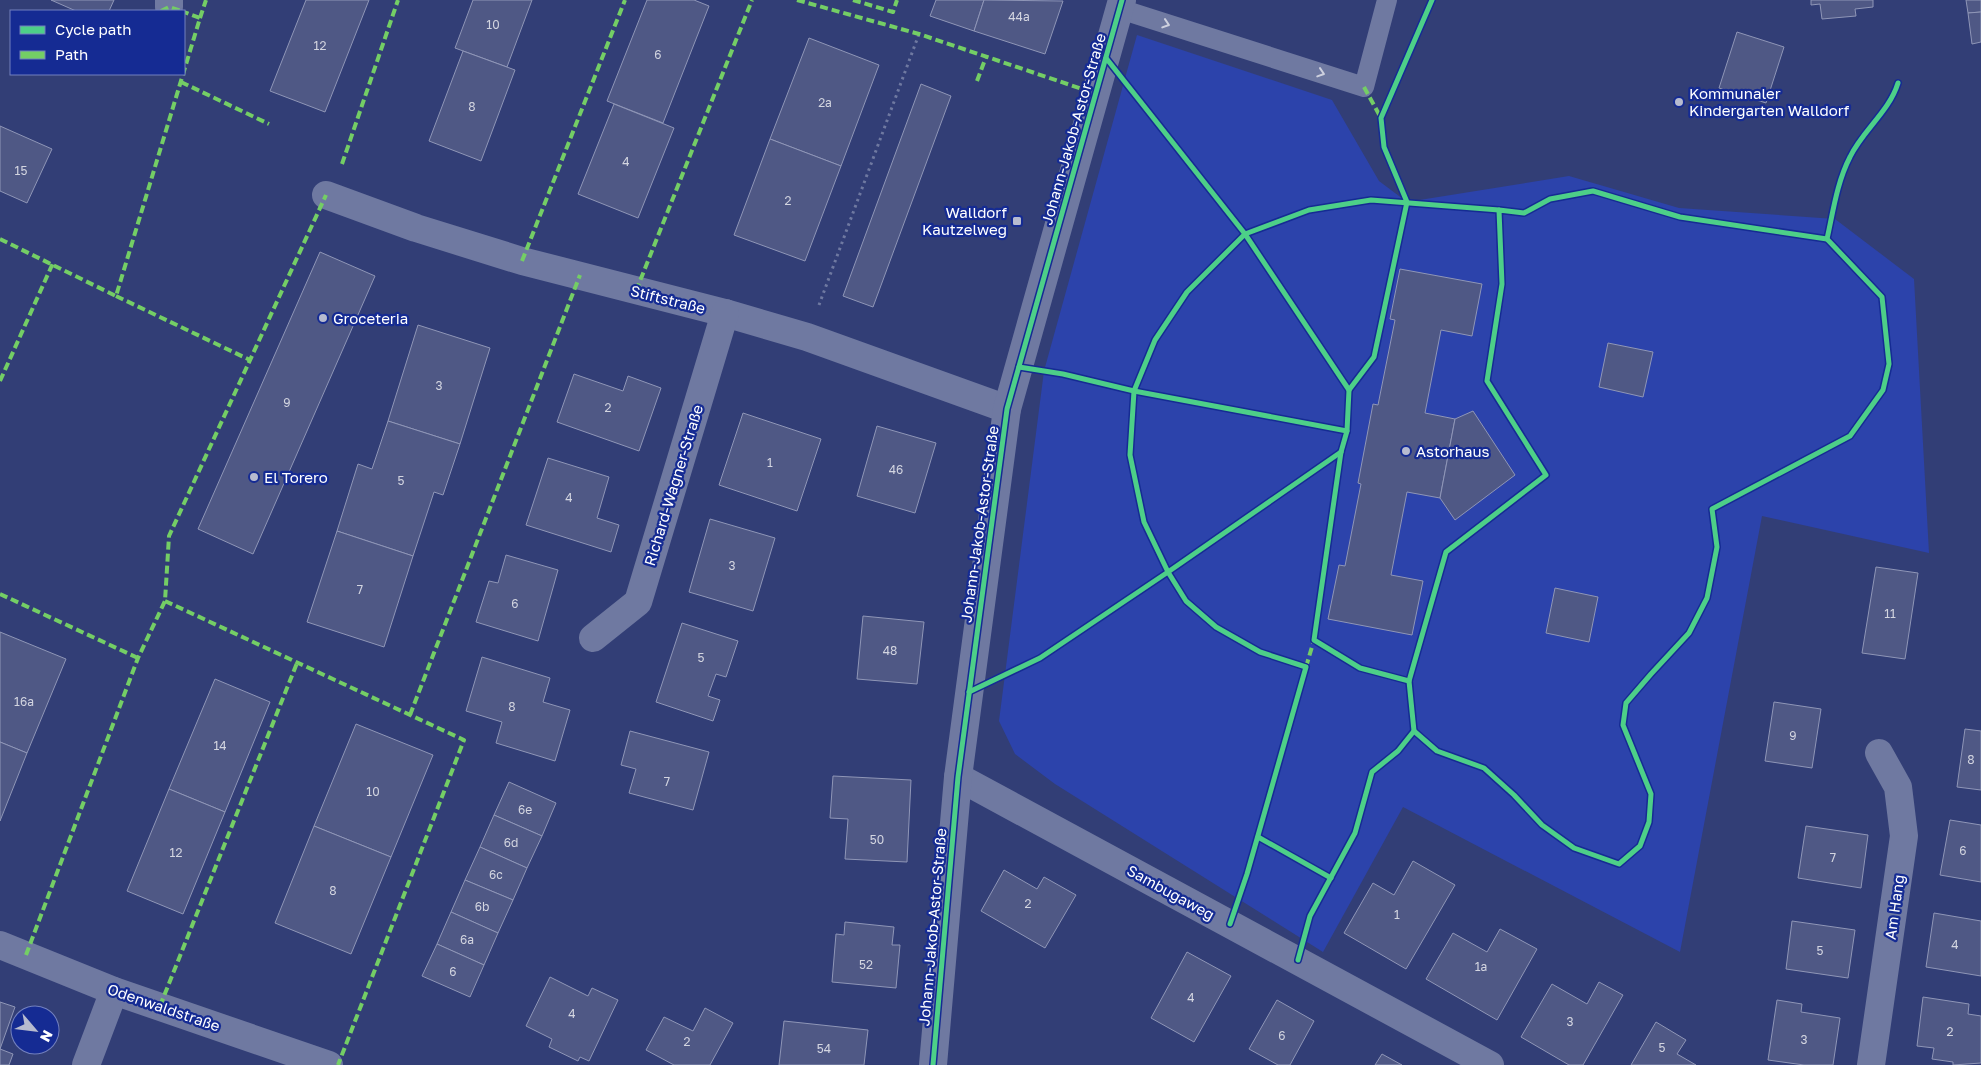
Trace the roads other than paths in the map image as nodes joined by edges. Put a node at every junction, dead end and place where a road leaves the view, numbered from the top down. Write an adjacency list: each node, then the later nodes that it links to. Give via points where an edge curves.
1 (1387, 0): 2 (lane, one-way to 1, via 1364,87)
2 (1121, 4): 5 (street, Johann-Jakob-Astor-Straße)
3 (326, 195): 4 (street, Stiftstraße, via 416,228 513,258)
4 (725, 313): 5 (street, Stiftstraße, via 807,337); 6 (street, Richard-Wagner-Straße, via 638,602)
5 (1007, 409): 8 (street, Johann-Jakob-Astor-Straße)
6 (593, 638)
7 (1879, 754): 15 (street, Am Hang, via 1898,787 1904,836)
8 (958, 776): 13 (street, Johann-Jakob-Astor-Straße); 14 (street, Sambugaweg)
9 (0, 945): 10 (street, Odenwaldstraße)
10 (114, 991): 11 (street); 12 (street, Odenwaldstraße)
11 (86, 1065)
12 (329, 1065)
13 (933, 1065)
14 (1490, 1065)
15 (1871, 1065)

